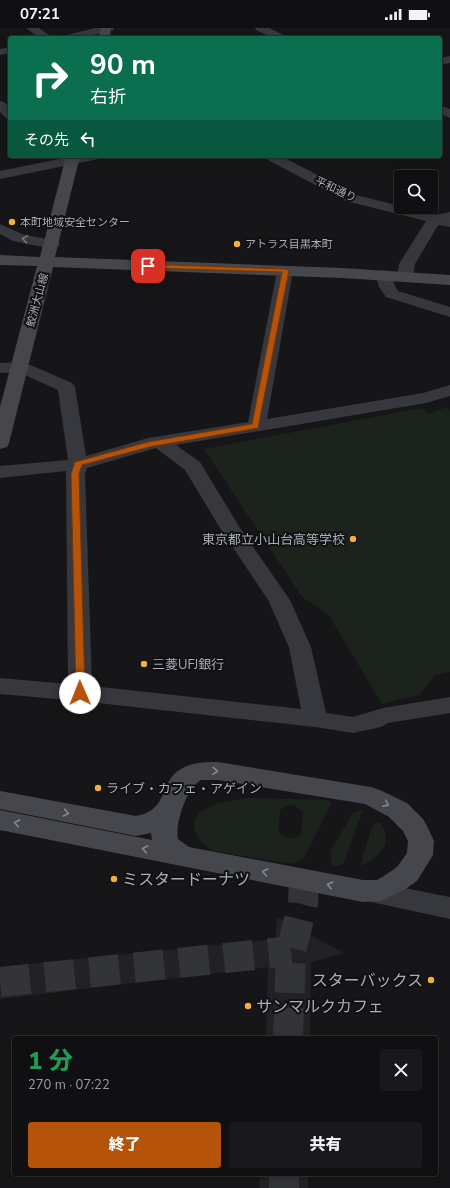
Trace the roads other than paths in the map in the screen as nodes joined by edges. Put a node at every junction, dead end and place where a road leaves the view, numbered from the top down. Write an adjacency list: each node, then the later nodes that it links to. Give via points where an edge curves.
1 (31, 28): 4 (street)
2 (260, 28): 6 (street)
3 (106, 31): 5 (street)
4 (44, 36)
5 (78, 36)
6 (278, 36)
7 (0, 105): 8 (street)
8 (8, 113)
9 (72, 158): 11 (street); 14 (main road, 鮫洲大山線)
10 (276, 158): 12 (street, 平和通り, via 351,198)
11 (0, 175)
12 (446, 219): 19 (street, via 431,224 407,264)
13 (0, 228): 14 (street, one-way to 13, via 18,238)
14 (52, 244): 16 (main road, 鮫洲大山線)
15 (0, 260): 16 (main road)
16 (47, 262): 17 (main road); 22 (main road, 鮫洲大山線)
17 (285, 270): 18 (main road); 24 (street)
18 (384, 275): 19 (main road); 21 (street, via 392,294)
19 (405, 276): 20 (main road)
20 (450, 280)
21 (450, 312)
22 (10, 367): 26 (main road, 鮫洲大山線); 27 (street, via 66,387)
23 (450, 390): 24 (street, via 426,398)
24 (256, 426): 25 (street)
25 (160, 442): 27 (street); 32 (street, via 193,466 230,528 279,600 300,647)
26 (0, 444)
27 (78, 464): 28 (street); 30 (street, via 75,474)
28 (0, 472)
29 (0, 686): 30 (street)
30 (80, 693): 32 (street)
31 (450, 705): 32 (street, via 383,716 353,724)
32 (315, 719)
33 (0, 800): 34 (main road, one-way to 34, via 136,826 151,822)
34 (169, 812): 36 (main road, via 164,829 165,840 172,850); 37 (main road, one-way to 37, via 180,784 191,775 205,771 370,796 398,810 414,826 421,841 420,855 407,874 394,883 381,890)
35 (0, 820): 36 (main road, one-way to 35)
36 (183, 856): 37 (main road, one-way to 36)
37 (363, 891): 38 (street)
38 (450, 908)

